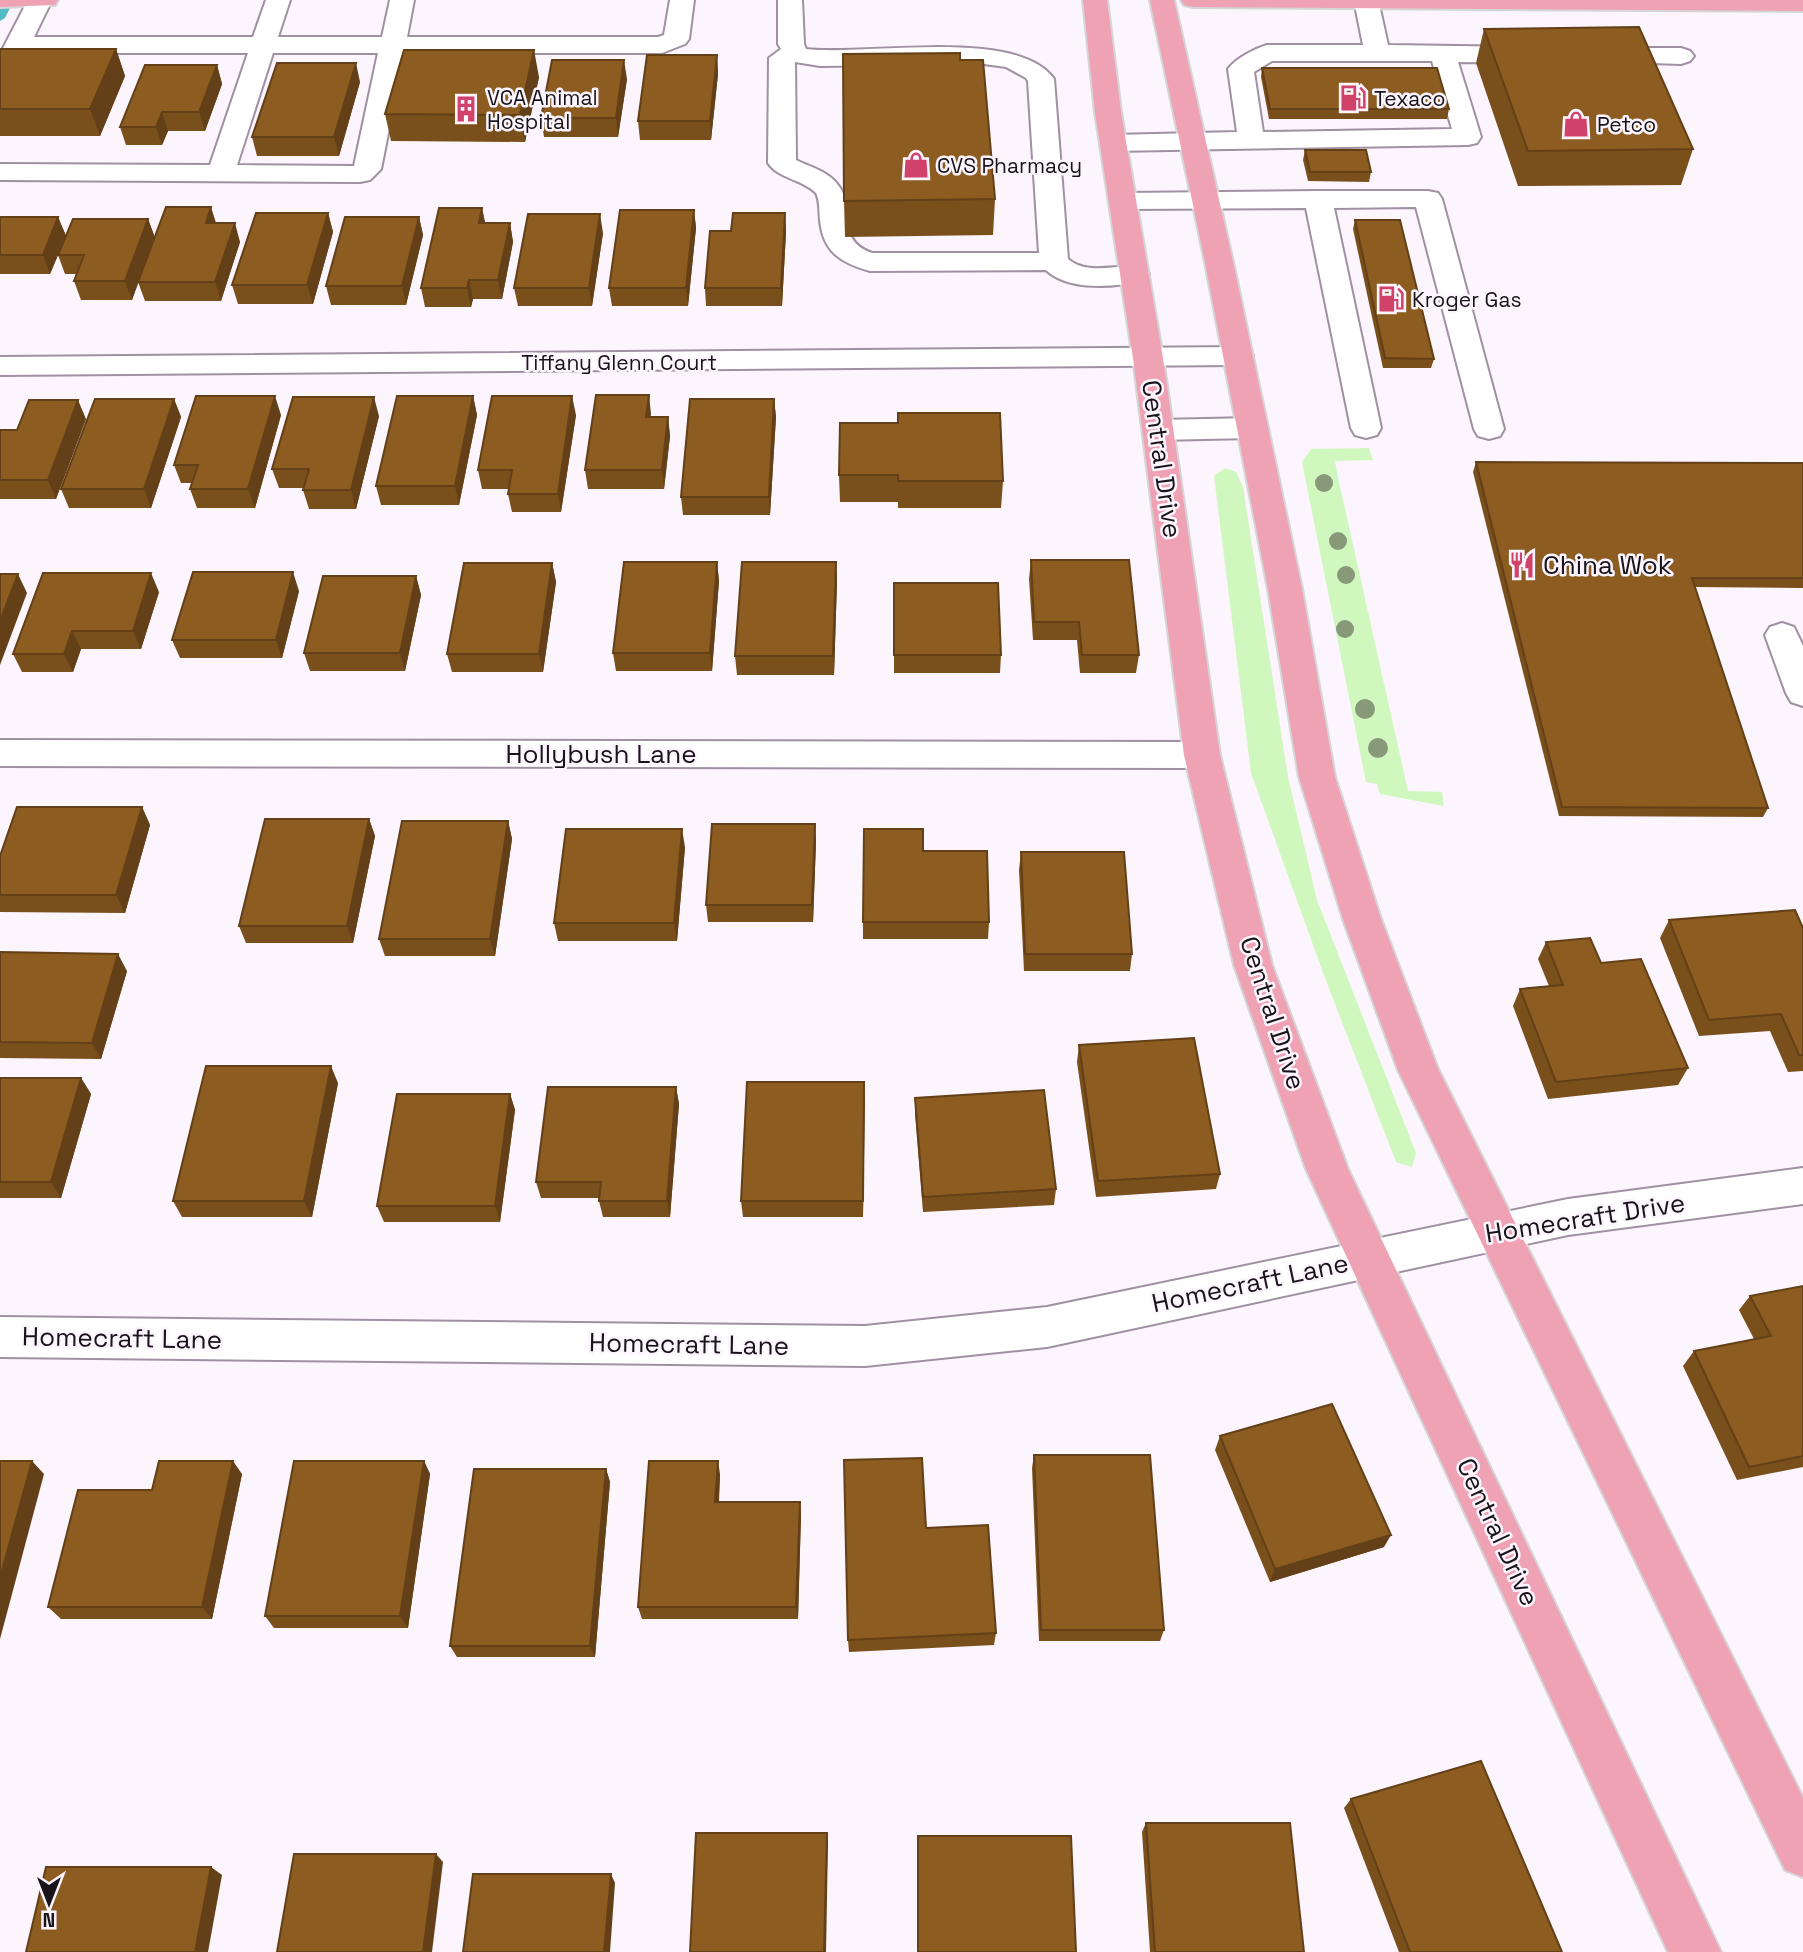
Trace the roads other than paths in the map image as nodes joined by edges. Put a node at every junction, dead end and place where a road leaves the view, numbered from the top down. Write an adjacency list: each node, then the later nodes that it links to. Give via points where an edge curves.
1 (0, 0): 2 (main road)
2 (40, 0): 3 (main road); 13 (street)
3 (46, 0)
4 (278, 0): 14 (street)
5 (402, 0): 15 (street)
6 (682, 0): 15 (street, via 676,38 662,45)
7 (790, 0): 16 (street, via 791,44)
8 (1095, 0): 23 (main road, Central Drive)
9 (1163, 0): 22 (main road)
10 (1193, 0): 11 (main road)
11 (1366, 1): 12 (main road); 17 (street)
12 (1803, 4)
13 (17, 45): 14 (street); 20 (street)
14 (263, 45): 15 (street); 25 (street)
15 (394, 45): 25 (street, via 367,169 360,174)
16 (796, 52): 29 (street, via 820,58 1006,58 1030,67 1041,79); 29 (street, via 782,58 782,163 817,177 832,196 834,232 841,249 870,262)
17 (1377, 53): 18 (street); 21 (street, via 1267,53 1241,69)
18 (1443, 54): 19 (street); 21 (street, via 1468,137)
19 (1681, 57)
20 (0, 80)
21 (1251, 140): 22 (street)
22 (1194, 142): 23 (street); 27 (main road)
23 (1113, 143): 28 (main road, Central Drive)
24 (0, 172): 25 (street)
25 (221, 173)
26 (1318, 199): 27 (street); 35 (street); 36 (street, via 1428,199)
27 (1206, 200): 28 (street); 31 (main road)
28 (1123, 201): 30 (main road, Central Drive)
29 (1054, 261): 30 (street, via 1062,272 1073,275)
30 (1135, 274): 32 (main road, Central Drive)
31 (1238, 356): 32 (street, Tiffany Glenn Court); 34 (main road)
32 (1148, 358): 33 (street, Tiffany Glenn Court); 37 (main road, Central Drive)
33 (0, 366)
34 (1252, 428): 37 (street); 43 (main road, via 1317,777 1362,919 1418,1070)
35 (1366, 428)
36 (1489, 429)
37 (1158, 430): 41 (main road, Central Drive)
38 (1782, 635): 39 (street)
39 (1803, 693)
40 (0, 753): 41 (street, Hollybush Lane)
41 (1202, 755): 44 (main road, Central Drive, via 1253,965 1326,1169)
42 (1803, 1186): 43 (street, Homecraft Drive, via 1568,1217)
43 (1497, 1231): 44 (street, Homecraft Drive); 46 (main road)
44 (1369, 1257): 45 (street, Homecraft Lane, via 1047,1327 865,1346); 47 (main road, Central Drive)
45 (0, 1337)
46 (1803, 1852)
47 (1695, 1952)

